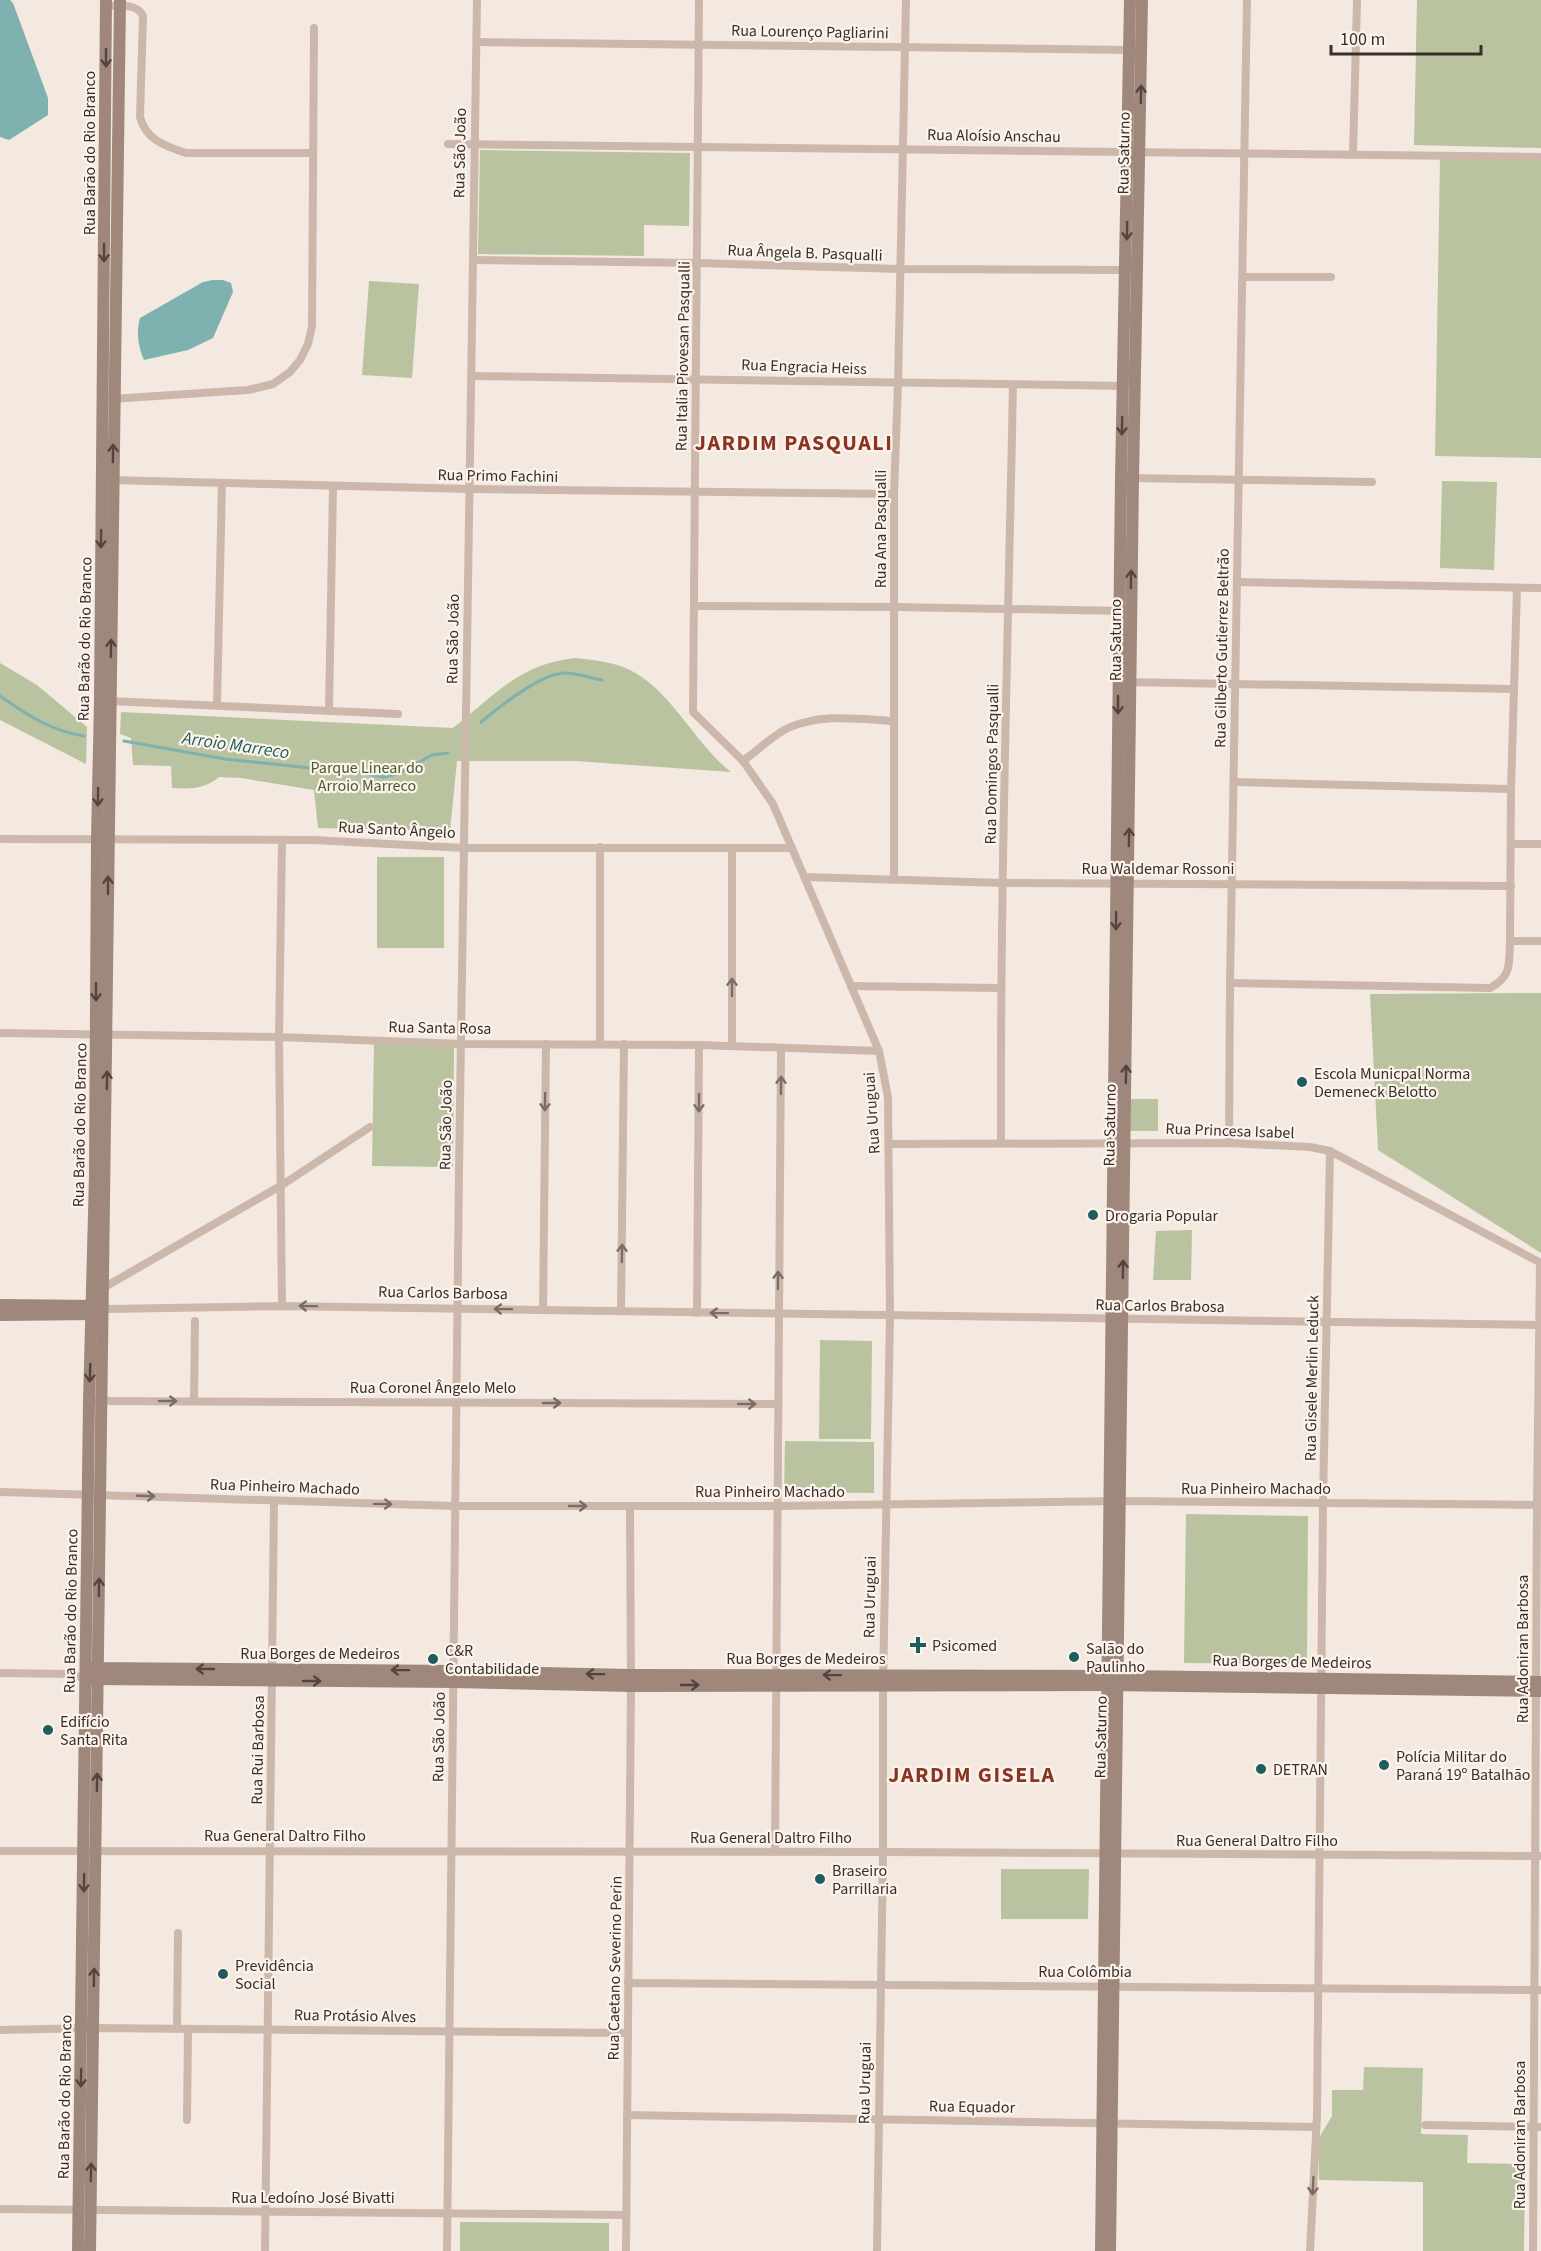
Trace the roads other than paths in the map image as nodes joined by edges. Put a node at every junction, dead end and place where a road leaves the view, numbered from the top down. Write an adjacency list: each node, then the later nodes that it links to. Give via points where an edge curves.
1 (477, 0): 11 (street, Rua São João)
2 (699, 0): 12 (street, Rua Italia Piovesan Pasqualli)
3 (906, 0): 13 (street, Rua Ana Pasqualli)
4 (1130, 0): 14 (street, Rua Saturno)
5 (1142, 0): 14 (street, Rua Saturno)
6 (1247, 0): 22 (street, Rua Gilberto Gutierrez Beltrão)
7 (1357, 0): 23 (street)
8 (106, 3): 9 (street); 15 (street, Rua Barão do Rio Branco, one-way to 15)
9 (120, 3): 15 (street, Rua Barão do Rio Branco); 21 (street, via 138,9 142,16 140,117 143,130 151,137 186,153)
10 (314, 28): 21 (street)
11 (477, 42): 12 (street, Rua Lourenço Pagliarini); 17 (street, Rua São João)
12 (699, 44): 13 (street, Rua Lourenço Pagliarini); 18 (street, Rua Italia Piovesan Pasqualli)
13 (905, 47): 14 (street, Rua Lourenço Pagliarini); 19 (street, Rua Ana Pasqualli)
14 (1135, 50): 20 (street, Rua Saturno)
15 (112, 136): 37 (street, Rua Barão do Rio Branco)
16 (448, 144): 17 (street, Rua Aloísio Anschau)
17 (474, 144): 18 (street, Rua Aloísio Anschau); 25 (street, Rua São João)
18 (697, 147): 19 (street, Rua Aloísio Anschau); 26 (street, Rua Italia Piovesan Pasqualli)
19 (903, 149): 20 (street, Rua Aloísio Anschau); 27 (street, Rua Ana Pasqualli)
20 (1134, 152): 22 (street, Rua Aloísio Anschau); 28 (street, Rua Saturno)
21 (313, 153): 37 (street, via 312,326 308,344 290,372 273,384 249,390)
22 (1244, 153): 23 (street, Rua Aloísio Anschau); 29 (street, Rua Gilberto Gutierrez Beltrão)
23 (1353, 154): 24 (street, Rua Aloísio Anschau)
24 (1541, 157)
25 (472, 260): 26 (street, Rua Ângela B. Pasqualli); 31 (street, Rua São João)
26 (698, 263): 27 (street, Rua Ângela B. Pasqualli); 32 (street, Rua Italia Piovesan Pasqualli)
27 (901, 270): 28 (street, Rua Ângela B. Pasqualli); 33 (street, Rua Ana Pasqualli)
28 (1132, 270): 35 (street, Rua Saturno); 36 (street, Rua Saturno)
29 (1243, 277): 30 (street); 40 (street, Rua Gilberto Gutierrez Beltrão)
30 (1331, 277)
31 (472, 376): 32 (street, Rua Engracia Heiss); 44 (street, Rua São João)
32 (697, 378): 33 (street, Rua Engracia Heiss); 45 (street, Rua Italia Piovesan Pasqualli)
33 (898, 384): 34 (street, Rua Engracia Heiss); 46 (street, Rua Ana Pasqualli)
34 (1013, 385): 35 (street, Rua Engracia Heiss); 52 (street, Rua Domingos Pasqualli)
35 (1122, 386): 36 (street, Rua Engracia Heiss); 38 (street, Rua Saturno, one-way to 38)
36 (1136, 387): 38 (street, Rua Saturno)
37 (108, 399): 39 (street, Rua Barão do Rio Branco)
38 (1127, 478): 40 (street); 53 (street, Rua Saturno)
39 (108, 480): 42 (street, Rua Primo Fachini); 57 (street, Rua Barão do Rio Branco, one-way to 39); 64 (street, Rua Barão do Rio Branco, one-way to 64)
40 (1239, 480): 41 (street); 47 (street, Rua Gilberto Gutierrez Beltrão)
41 (1372, 482)
42 (222, 483): 43 (street, Rua Primo Fachini); 58 (street)
43 (333, 487): 44 (street, Rua Primo Fachini); 59 (street)
44 (469, 489): 45 (street, Rua Primo Fachini); 73 (street, Rua São João)
45 (695, 493): 46 (street, Rua Primo Fachini); 50 (street, Rua Italia Piovesan Pasqualli)
46 (894, 494): 51 (street, Rua Ana Pasqualli)
47 (1237, 582): 48 (street); 55 (street, Rua Gilberto Gutierrez Beltrão)
48 (1517, 588): 49 (street); 56 (street)
49 (1541, 588)
50 (694, 606): 51 (street); 60 (street, Rua Italia Piovesan Pasqualli)
51 (895, 606): 52 (street); 62 (street, Rua Ana Pasqualli)
52 (1009, 609): 53 (street); 79 (street, Rua Domingos Pasqualli)
53 (1125, 611): 54 (street, Rua Saturno)
54 (1125, 682): 55 (street); 80 (street, Rua Saturno)
55 (1236, 685): 56 (street); 65 (street, Rua Gilberto Gutierrez Beltrão)
56 (1514, 689): 66 (street)
57 (110, 701): 58 (street); 64 (street, Rua Barão do Rio Branco)
58 (217, 705): 59 (street)
59 (329, 711): 61 (street)
60 (693, 712): 63 (street, Rua Uruguai)
61 (398, 714)
62 (894, 721): 63 (street, via 808,721 788,728); 77 (street, Rua Ana Pasqualli)
63 (743, 761): 75 (street, Rua Uruguai, via 773,804)
64 (104, 772): 68 (street, Rua Barão do Rio Branco)
65 (1234, 782): 66 (street); 78 (street, Rua Gilberto Gutierrez Beltrão)
66 (1511, 789): 70 (street)
67 (0, 839): 68 (street, Rua Santo Ângelo)
68 (103, 839): 69 (street, Rua Santo Ângelo); 88 (street, Rua Barão do Rio Branco)
69 (282, 840): 73 (street, Rua Santo Ângelo); 89 (street)
70 (1511, 844): 71 (street); 81 (street)
71 (1541, 844)
72 (600, 847): 73 (street, Rua Santo Ângelo); 74 (street, Rua Santo Ângelo); 90 (street)
73 (464, 848): 91 (street, Rua São João)
74 (732, 848): 75 (street, Rua Santo Ângelo); 95 (street, one-way to 74)
75 (792, 848): 76 (street, Rua Uruguai)
76 (805, 877): 77 (street, Rua Waldemar Rossoni); 85 (street, Rua Uruguai)
77 (894, 878): 79 (street, Rua Waldemar Rossoni)
78 (1232, 882): 80 (street, Rua Waldemar Rossoni); 81 (street, Rua Waldemar Rossoni); 84 (street, Rua Gilberto Gutierrez Beltrão)
79 (1004, 883): 80 (street, Rua Waldemar Rossoni); 86 (street, Rua Domingos Pasqualli)
80 (1123, 884): 100 (street, Rua Saturno)
81 (1511, 886): 82 (street)
82 (1510, 941): 83 (street); 84 (street, via 1509,966 1501,982 1490,988)
83 (1541, 941)
84 (1230, 983): 101 (street, Rua Gilberto Gutierrez Beltrão)
85 (851, 986): 86 (street); 97 (street, Rua Uruguai)
86 (1000, 988): 99 (street, Rua Domingos Pasqualli)
87 (0, 1033): 88 (street, Rua Santa Rosa)
88 (102, 1034): 89 (street, Rua Santa Rosa); 105 (street, Rua Barão do Rio Branco)
89 (279, 1037): 91 (street, Rua Santa Rosa); 104 (street)
90 (600, 1043): 92 (street, Rua Santa Rosa); 93 (street, Rua Santa Rosa)
91 (462, 1044): 92 (street, Rua Santa Rosa); 109 (street, Rua São João)
92 (546, 1044): 112 (street, one-way to 112)
93 (624, 1044): 94 (street, Rua Santa Rosa); 113 (street, one-way to 93)
94 (699, 1045): 95 (street, Rua Santa Rosa); 114 (street, one-way to 114)
95 (732, 1046): 96 (street, Rua Santa Rosa)
96 (781, 1049): 97 (street, Rua Santa Rosa); 115 (street, one-way to 96)
97 (879, 1051): 102 (street, Rua Uruguai, via 888,1097)
98 (370, 1127): 104 (street)
99 (1000, 1143): 100 (street, Rua Princesa Isabel); 102 (street, Rua Princesa Isabel)
100 (1120, 1143): 101 (street, Rua Princesa Isabel); 117 (street, Rua Saturno)
101 (1229, 1143): 103 (street, Rua Princesa Isabel)
102 (890, 1144): 116 (street, Rua Uruguai)
103 (1330, 1151): 106 (street, Rua Princesa Isabel); 119 (street, Rua Gisele Merlin Leduck)
104 (282, 1185): 107 (street); 108 (street)
105 (99, 1245): 107 (street, Rua Barão do Rio Branco); 111 (street, Rua Barão do Rio Branco)
106 (1541, 1263): 120 (street, Rua Adoniran Barbosa)
107 (103, 1288): 111 (street, Rua Barão do Rio Branco)
108 (282, 1306): 109 (street, Rua Carlos Barbosa, one-way to 108); 111 (street, Rua Carlos Barbosa)
109 (457, 1309): 112 (street, Rua Carlos Barbosa, one-way to 109); 123 (street, Rua São João)
110 (2, 1310): 111 (street, Rua Carlos Barbosa)
111 (99, 1310): 121 (street, Rua Barão do Rio Branco)
112 (543, 1310): 113 (street, Rua Carlos Barbosa)
113 (621, 1311): 114 (street, Rua Carlos Barbosa)
114 (697, 1313): 115 (street, Rua Carlos Barbosa, one-way to 114)
115 (778, 1314): 116 (street, Rua Carlos Brabosa); 124 (street)
116 (890, 1316): 117 (street, Rua Carlos Brabosa); 130 (street, Rua Uruguai)
117 (1117, 1320): 119 (street, Rua Carlos Brabosa); 128 (street, Rua Saturno)
118 (195, 1321): 122 (street)
119 (1328, 1323): 120 (street, Rua Carlos Brabosa); 129 (street, Rua Gisele Merlin Leduck)
120 (1541, 1325): 131 (street, Rua Adoniran Barbosa)
121 (95, 1401): 122 (street, Rua Coronel Ângelo Melo, one-way to 122); 126 (street, Rua Barão do Rio Branco)
122 (194, 1401): 123 (street, Rua Coronel Ângelo Melo)
123 (456, 1402): 124 (street, Rua Coronel Ângelo Melo, one-way to 124); 132 (street, Rua São João)
124 (778, 1404): 134 (street)
125 (0, 1492): 126 (street, Rua Pinheiro Machado)
126 (94, 1494): 127 (street, Rua Pinheiro Machado, one-way to 127); 136 (street, Rua Barão do Rio Branco)
127 (274, 1502): 132 (street, Rua Pinheiro Machado, one-way to 132); 137 (street, Rua Rui Barbosa)
128 (1115, 1502): 129 (street, Rua Pinheiro Machado); 130 (street, Rua Pinheiro Machado); 142 (street, Rua Saturno)
129 (1323, 1503): 131 (street, Rua Pinheiro Machado); 143 (street, Rua Gisele Merlin Leduck)
130 (885, 1505): 134 (street, Rua Pinheiro Machado); 141 (street, Rua Uruguai)
131 (1539, 1505): 144 (street, Rua Adoniran Barbosa)
132 (455, 1506): 133 (street, Rua Pinheiro Machado, one-way to 133); 138 (street, Rua São João)
133 (630, 1506): 134 (street, Rua Pinheiro Machado); 140 (street, Rua Caetano Severino Perin)
134 (779, 1506): 139 (street)
135 (0, 1673): 136 (street)
136 (92, 1674): 137 (street, Rua Borges de Medeiros); 147 (street, Rua Barão do Rio Branco)
137 (273, 1675): 138 (street, Rua Borges de Medeiros); 145 (street, Rua Rui Barbosa)
138 (453, 1676): 140 (street, Rua Borges de Medeiros); 148 (street, Rua São João)
139 (777, 1679): 140 (street, Rua Borges de Medeiros); 141 (street, Rua Borges de Medeiros); 150 (street)
140 (631, 1680): 149 (street, Rua Caetano Severino Perin)
141 (883, 1680): 142 (street, Rua Borges de Medeiros); 151 (street, Rua Uruguai)
142 (1113, 1681): 143 (street, Rua Borges de Medeiros); 152 (street, Rua Saturno)
143 (1322, 1682): 144 (street, Rua Borges de Medeiros); 153 (street, Rua Gisele Merlin Leduck)
144 (1539, 1686): 154 (street, Rua Adoniran Barbosa)
145 (271, 1850): 147 (street, Rua General Daltro Filho); 148 (street, Rua General Daltro Filho); 164 (street, Rua Rui Barbosa)
146 (0, 1851): 147 (street, Rua General Daltro Filho)
147 (90, 1851): 161 (street, Rua Barão do Rio Branco)
148 (451, 1851): 149 (street, Rua General Daltro Filho); 166 (street, Rua São João)
149 (630, 1852): 150 (street, Rua General Daltro Filho); 156 (street, Rua Caetano Severino Perin)
150 (774, 1852): 151 (street, Rua General Daltro Filho)
151 (883, 1852): 152 (street, Rua General Daltro Filho); 157 (street, Rua Uruguai)
152 (1111, 1854): 153 (street, Rua General Daltro Filho); 158 (street, Rua Saturno)
153 (1320, 1855): 154 (street, Rua General Daltro Filho); 159 (street, Rua Gisele Merlin Leduck)
154 (1539, 1856): 160 (street, Rua Adoniran Barbosa)
155 (178, 1933): 162 (street)
156 (628, 1983): 157 (street, Rua Colômbia); 167 (street, Rua Caetano Severino Perin)
157 (881, 1984): 158 (street, Rua Colômbia); 169 (street, Rua Uruguai)
158 (1108, 1986): 159 (street, Rua Colômbia); 171 (street, Rua Saturno)
159 (1318, 1988): 160 (street, Rua Colômbia); 173 (street, Rua Gisele Merlin Leduck)
160 (1538, 1990): 174 (street, Rua Adoniran Barbosa)
161 (88, 2028): 162 (street, Rua Protásio Alves); 165 (street, Rua Protásio Alves); 176 (street, Rua Barão do Rio Branco)
162 (177, 2028): 163 (street, Rua Protásio Alves)
163 (188, 2029): 164 (street, Rua Protásio Alves); 170 (street)
164 (268, 2029): 166 (street, Rua Protásio Alves); 177 (street, Rua Rui Barbosa)
165 (0, 2030)
166 (449, 2031): 167 (street, Rua Protásio Alves); 178 (street, Rua São João)
167 (628, 2033): 168 (street, Rua Caetano Severino Perin)
168 (627, 2115): 169 (street, Rua Equador); 179 (street, Rua Caetano Severino Perin)
169 (879, 2119): 171 (street, Rua Equador); 185 (street, Rua Uruguai)
170 (187, 2120)
171 (1107, 2123): 173 (street, Rua Equador); 186 (street, Rua Saturno); 187 (street, Rua Saturno)
172 (1425, 2125): 174 (street)
173 (1316, 2127): 188 (street, Rua Gisele Merlin Leduck, one-way to 188)
174 (1538, 2127): 189 (street, Rua Adoniran Barbosa)
175 (0, 2209): 176 (street, Rua Ledoíno José Bivatti)
176 (84, 2210): 177 (street, Rua Ledoíno José Bivatti); 180 (street, Rua Barão do Rio Branco); 181 (street, Rua Barão do Rio Branco)
177 (266, 2212): 178 (street, Rua Ledoíno José Bivatti); 182 (street, Rua Rui Barbosa)
178 (447, 2213): 179 (street, Rua Ledoíno José Bivatti); 183 (street, Rua São João)
179 (626, 2215): 184 (street, Rua Caetano Severino Perin)
180 (78, 2251)
181 (90, 2251)
182 (266, 2251)
183 (447, 2251)
184 (626, 2251)
185 (877, 2251)
186 (1101, 2251)
187 (1110, 2251)
188 (1310, 2251)
189 (1533, 2251)

